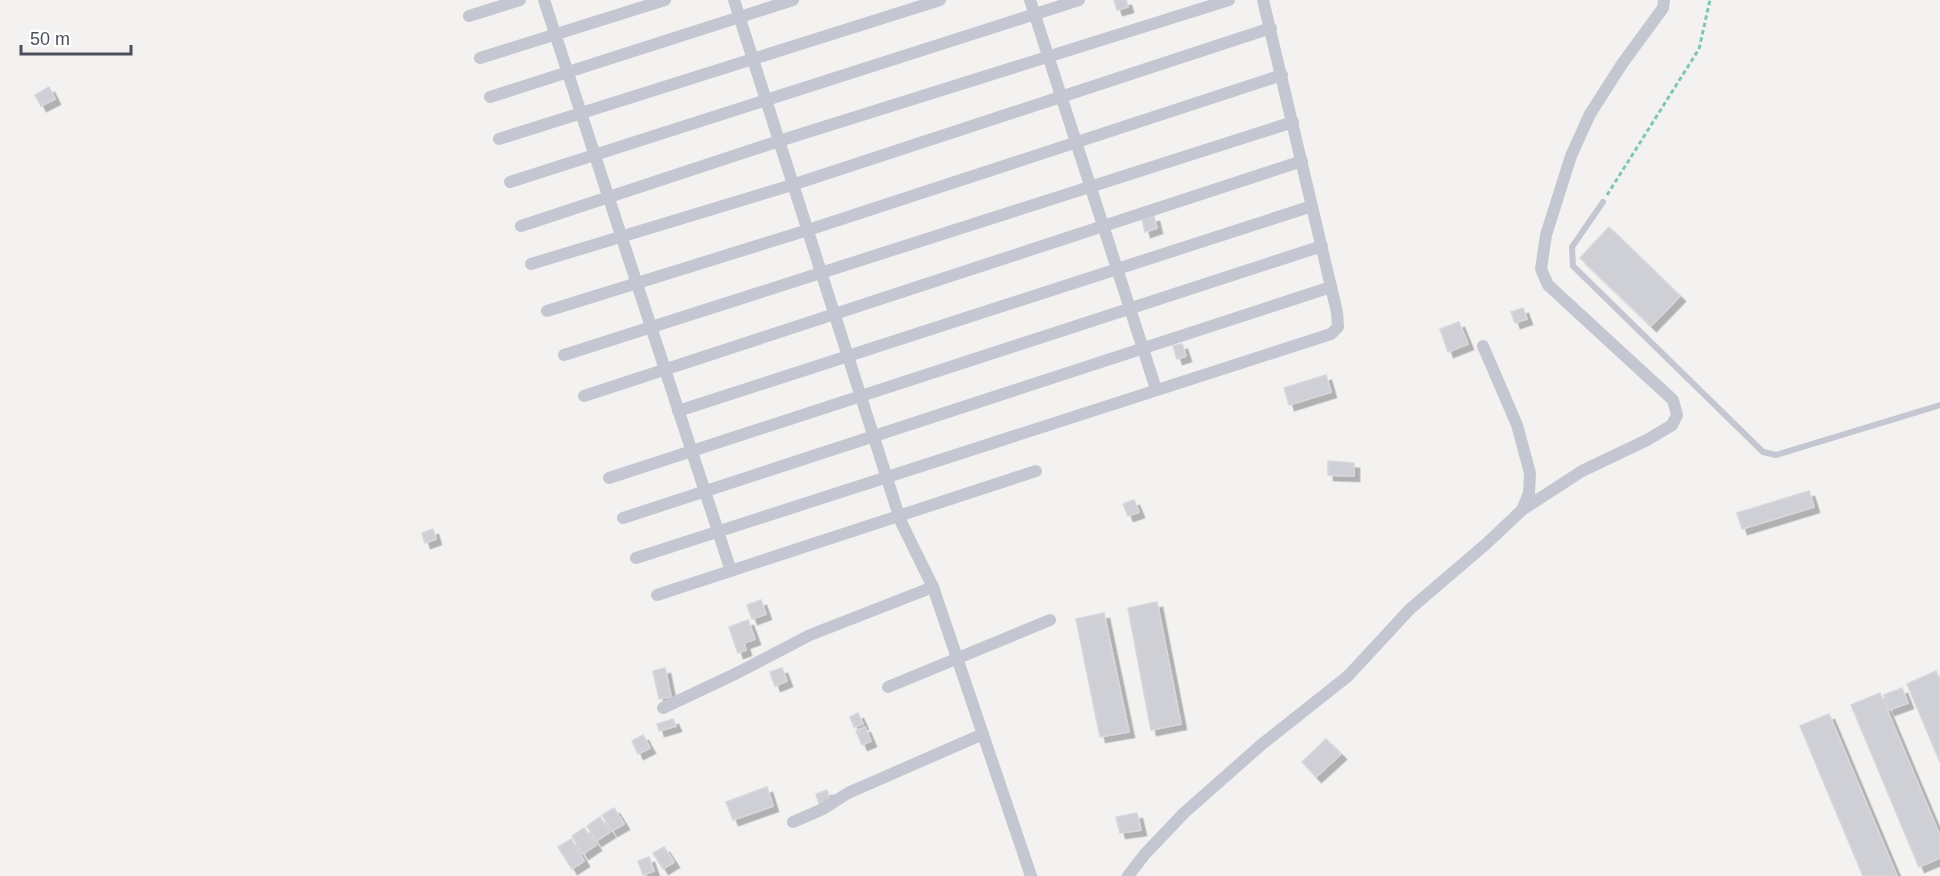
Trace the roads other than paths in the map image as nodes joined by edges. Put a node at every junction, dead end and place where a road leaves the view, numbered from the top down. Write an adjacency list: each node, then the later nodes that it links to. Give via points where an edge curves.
1 (520, 0): 13 (street)
2 (544, 0): 16 (street)
3 (665, 0): 16 (street)
4 (734, 0): 14 (street)
5 (793, 0): 14 (street)
6 (940, 0): 19 (street)
7 (1030, 0): 12 (street)
8 (1079, 0): 12 (street)
9 (1229, 0): 17 (street)
10 (1263, 0): 15 (street)
11 (1664, 0): 68 (street, via 1663,8 1590,114 1571,156 1546,235 1541,269 1548,285 1673,400 1677,415 1672,425 1582,471)
12 (1035, 14): 17 (street); 24 (street)
13 (469, 16)
14 (739, 17): 19 (street); 20 (street)
15 (1271, 28): 21 (street); 22 (street)
16 (555, 34): 18 (street); 20 (street)
17 (1048, 56): 22 (street); 28 (street)
18 (480, 58)
19 (753, 59): 24 (street); 25 (street)
20 (568, 72): 23 (street); 25 (street)
21 (1282, 75): 26 (street); 29 (street)
22 (1061, 96): 29 (street); 33 (street)
23 (490, 97)
24 (766, 101): 28 (street); 30 (street)
25 (581, 113): 27 (street); 30 (street)
26 (1293, 122): 31 (street); 34 (street)
27 (499, 139)
28 (779, 141): 33 (street); 35 (street)
29 (1076, 142): 34 (street); 40 (street)
30 (595, 155): 32 (street); 35 (street)
31 (1302, 161): 37 (street); 39 (street)
32 (510, 182)
33 (792, 184): 40 (street); 41 (street)
34 (1090, 187): 39 (street); 45 (street)
35 (609, 197): 38 (street); 41 (street)
36 (1603, 202): 60 (lane, via 1572,247 1573,266 1763,452 1776,455)
37 (1312, 206): 42 (street); 44 (street)
38 (521, 226)
39 (1103, 226): 44 (street); 50 (street)
40 (808, 230): 45 (street); 46 (street)
41 (621, 237): 43 (street); 46 (street)
42 (1322, 246): 47 (street); 48 (street)
43 (531, 264)
44 (1117, 269): 48 (street); 55 (street)
45 (821, 273): 50 (street); 51 (street)
46 (636, 283): 49 (street); 51 (street)
47 (1332, 287): 53 (street); 57 (street, via 1338,327 1331,334)
48 (1130, 309): 53 (street); 59 (street)
49 (547, 311)
50 (835, 314): 55 (street); 56 (street)
51 (651, 327): 54 (street); 56 (street)
52 (1483, 346): 68 (street, via 1517,425 1530,473 1529,493)
53 (1143, 348): 57 (street); 62 (street)
54 (564, 355)
55 (848, 356): 59 (street); 61 (street)
56 (665, 370): 58 (street); 61 (street)
57 (1156, 389): 65 (street)
58 (584, 396)
59 (861, 396): 62 (street); 63 (street)
60 (1940, 405)
61 (678, 411): 63 (street)
62 (874, 436): 65 (street); 67 (street)
63 (691, 451): 66 (street); 67 (street)
64 (1036, 471): 69 (street)
65 (887, 477): 69 (street); 71 (street)
66 (609, 478)
67 (704, 492): 70 (street); 71 (street)
68 (1522, 510): 83 (street, via 1410,609 1348,676 1184,813)
69 (899, 516): 73 (street); 74 (street)
70 (623, 518)
71 (717, 531): 72 (street); 73 (street)
72 (636, 558)
73 (731, 571): 75 (street)
74 (933, 587): 77 (street); 79 (street, via 810,635)
75 (657, 595)
76 (1050, 620): 77 (street)
77 (957, 658): 78 (street); 80 (street)
78 (888, 687)
79 (663, 708)
80 (983, 734): 81 (street, via 848,793); 82 (street)
81 (793, 822)
82 (1031, 876)
83 (1128, 876)

